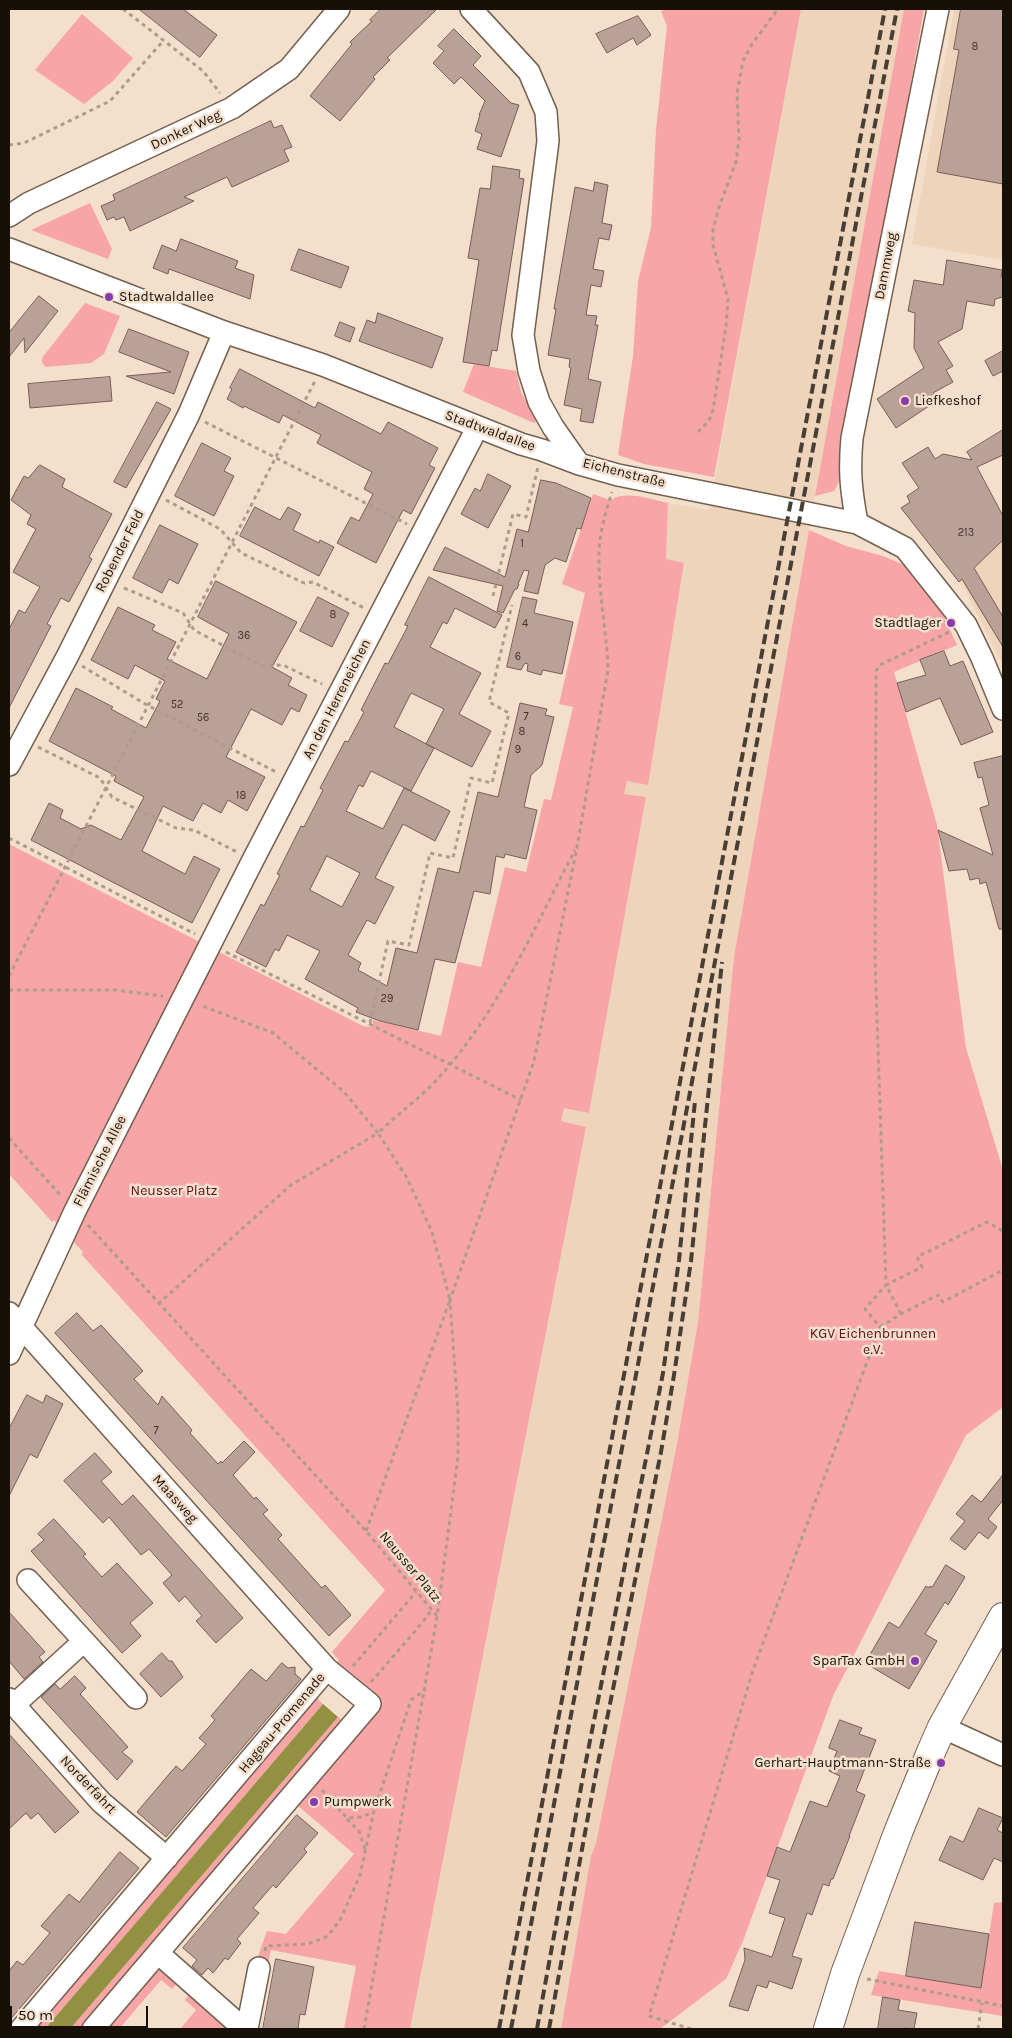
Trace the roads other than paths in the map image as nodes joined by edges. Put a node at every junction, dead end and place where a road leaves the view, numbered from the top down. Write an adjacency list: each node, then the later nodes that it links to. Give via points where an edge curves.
1 (339, 9): 4 (street, Donker Weg, via 289,69 232,108 29,202)
2 (471, 9): 8 (street, Eichenstraße, via 529,72 546,112 548,141 522,335 539,402)
3 (938, 9): 9 (street, Dammweg, via 852,438 849,469)
4 (9, 216)
5 (9, 249): 6 (street, Stadtwaldallee)
6 (224, 332): 7 (street, Stadtwaldallee, via 323,365); 11 (street, Robender Feld, via 189,414)
7 (477, 428): 8 (street, Stadtwaldallee); 12 (street, An den Herreneichen)
8 (579, 464): 9 (street, Eichenstraße, via 618,475)
9 (856, 523): 10 (street, Eichenstraße, via 905,548 966,624)
10 (1003, 708)
11 (9, 765)
12 (197, 971): 13 (street, Flämische Allee, via 75,1211)
13 (15, 1320): 14 (street, Flämische Allee); 18 (street, Maasweg)
14 (9, 1354)
15 (28, 1580): 17 (street)
16 (1003, 1616): 21 (street)
17 (84, 1641): 19 (street); 20 (street, Norderfahrt)
18 (334, 1675): 23 (street, Hageau-Promenade); 24 (street, Hageau-Promenade, via 370,1704)
19 (136, 1698)
20 (11, 1702): 23 (street, Norderfahrt, via 101,1802)
21 (942, 1727): 22 (street); 29 (street, via 899,1830)
22 (1003, 1755)
23 (168, 1858): 26 (street, Hageau-Promenade)
24 (158, 1953): 27 (street); 28 (street)
25 (259, 1968): 28 (street)
26 (21, 2029)
27 (93, 2029)
28 (246, 2029)
29 (828, 2029)

